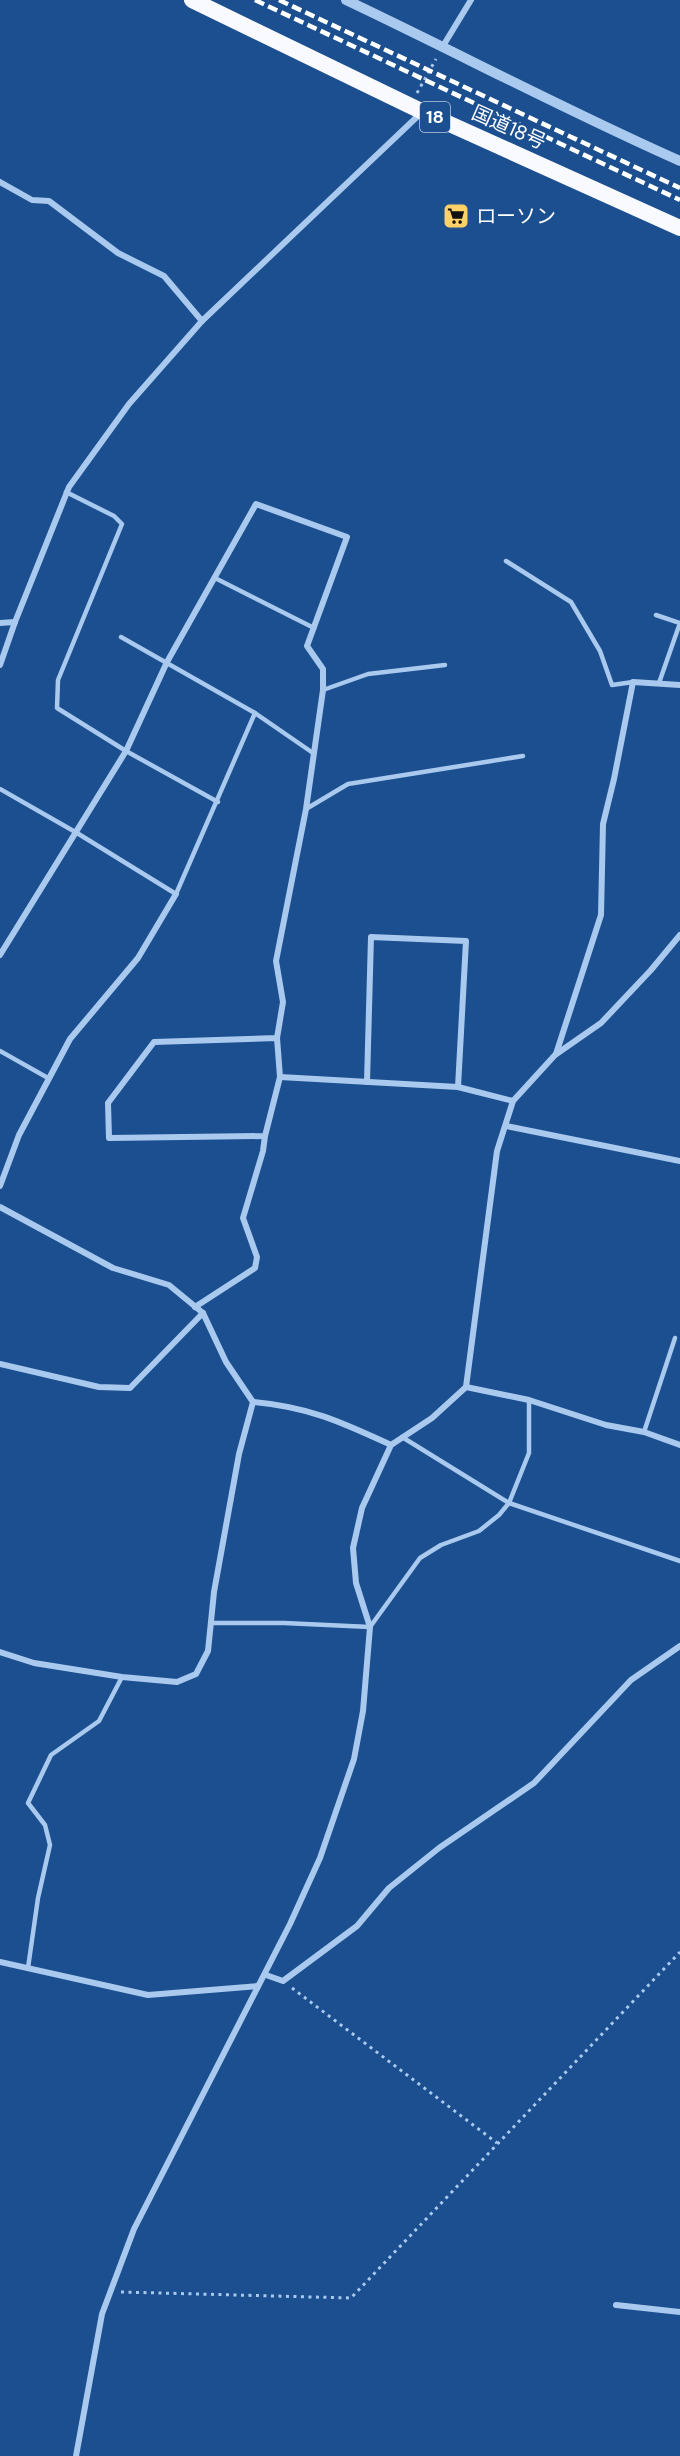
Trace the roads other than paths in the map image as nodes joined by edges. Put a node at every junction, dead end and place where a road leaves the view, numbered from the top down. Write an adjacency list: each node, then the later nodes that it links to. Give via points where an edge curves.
1 (192, 0): 5 (highway, 国道18号 / 18)
2 (346, 0): 4 (street)
3 (471, 0): 4 (street)
4 (443, 46): 6 (street, via 613,132)
5 (417, 108): 8 (highway, 国道18号 / 18); 9 (street)
6 (680, 161)
7 (0, 182): 9 (street, via 32,200 49,201 118,253 164,276)
8 (680, 228)
9 (202, 321): 10 (street, via 129,404)
10 (66, 492): 14 (street); 26 (lane, via 122,524 58,680 57,708)
11 (506, 561): 21 (lane, via 571,602 600,651 612,685)
12 (215, 578): 16 (lane); 16 (street, via 256,504 347,537); 18 (street)
13 (656, 615): 22 (lane, via 680,623)
14 (15, 621): 15 (street); 19 (street)
15 (0, 624)
16 (314, 628): 24 (street, via 307,646 323,669)
17 (121, 637): 18 (lane)
18 (167, 662): 25 (lane); 26 (street)
19 (0, 665)
20 (445, 665): 24 (lane, via 368,674)
21 (633, 682): 22 (street); 38 (street, via 603,824 601,915)
22 (659, 683): 23 (street)
23 (680, 685)
24 (323, 690): 27 (street)
25 (255, 713): 27 (lane); 30 (lane)
26 (126, 751): 30 (lane); 32 (street)
27 (313, 753): 31 (street)
28 (523, 756): 31 (lane, via 348,784)
29 (0, 789): 32 (lane)
30 (218, 802): 33 (lane)
31 (306, 809): 36 (street, via 276,961 283,1002)
32 (77, 833): 33 (lane); 35 (street)
33 (176, 894): 40 (street, via 138,958 70,1039)
34 (680, 935): 38 (street, via 601,1023)
35 (0, 955)
36 (278, 1038): 39 (street); 45 (street, via 154,1042 108,1103 110,1138)
37 (0, 1051): 40 (lane)
38 (555, 1055): 43 (street)
39 (280, 1077): 41 (street); 45 (street)
40 (48, 1078): 47 (street, via 19,1135)
41 (367, 1082): 42 (street); 42 (street, via 371,937 466,941)
42 (458, 1087): 43 (street)
43 (513, 1101): 44 (street)
44 (506, 1126): 46 (street); 53 (street, via 497,1151)
45 (265, 1136): 49 (street, via 243,1218 257,1257 255,1268)
46 (680, 1161)
47 (0, 1186)
48 (0, 1207): 49 (street, via 113,1268 169,1285)
49 (195, 1307): 50 (street)
50 (202, 1313): 52 (street, via 130,1388 99,1387); 55 (street, via 226,1362)
51 (675, 1338): 56 (lane)
52 (0, 1364)
53 (466, 1387): 54 (street); 57 (street, via 432,1418)
54 (529, 1400): 56 (street, via 606,1425); 60 (lane, via 529,1453)
55 (253, 1402): 58 (street, via 315,1412); 62 (street, via 239,1454)
56 (644, 1432): 59 (street)
57 (402, 1437): 58 (street); 60 (lane)
58 (391, 1444): 63 (street, via 362,1508 353,1548 356,1583)
59 (680, 1445)
60 (509, 1503): 61 (lane); 63 (lane, via 479,1531 441,1545 420,1558)
61 (680, 1561)
62 (211, 1623): 63 (lane); 66 (street, via 208,1652 196,1674 177,1682)
63 (370, 1627): 69 (street, via 363,1711 354,1759 320,1858)
64 (680, 1646): 69 (street, via 631,1680 534,1783 439,1848 389,1888 357,1926 283,1981)
65 (0, 1652): 66 (street, via 34,1663)
66 (122, 1677): 68 (lane, via 99,1721 51,1755 28,1803 45,1825 50,1845)
67 (0, 1962): 68 (street)
68 (28, 1968): 70 (street, via 148,1995)
69 (266, 1975): 70 (street)
70 (258, 1986): 73 (street, via 134,2229 102,2314)
71 (616, 2305): 72 (street)
72 (680, 2312)
73 (76, 2456)

